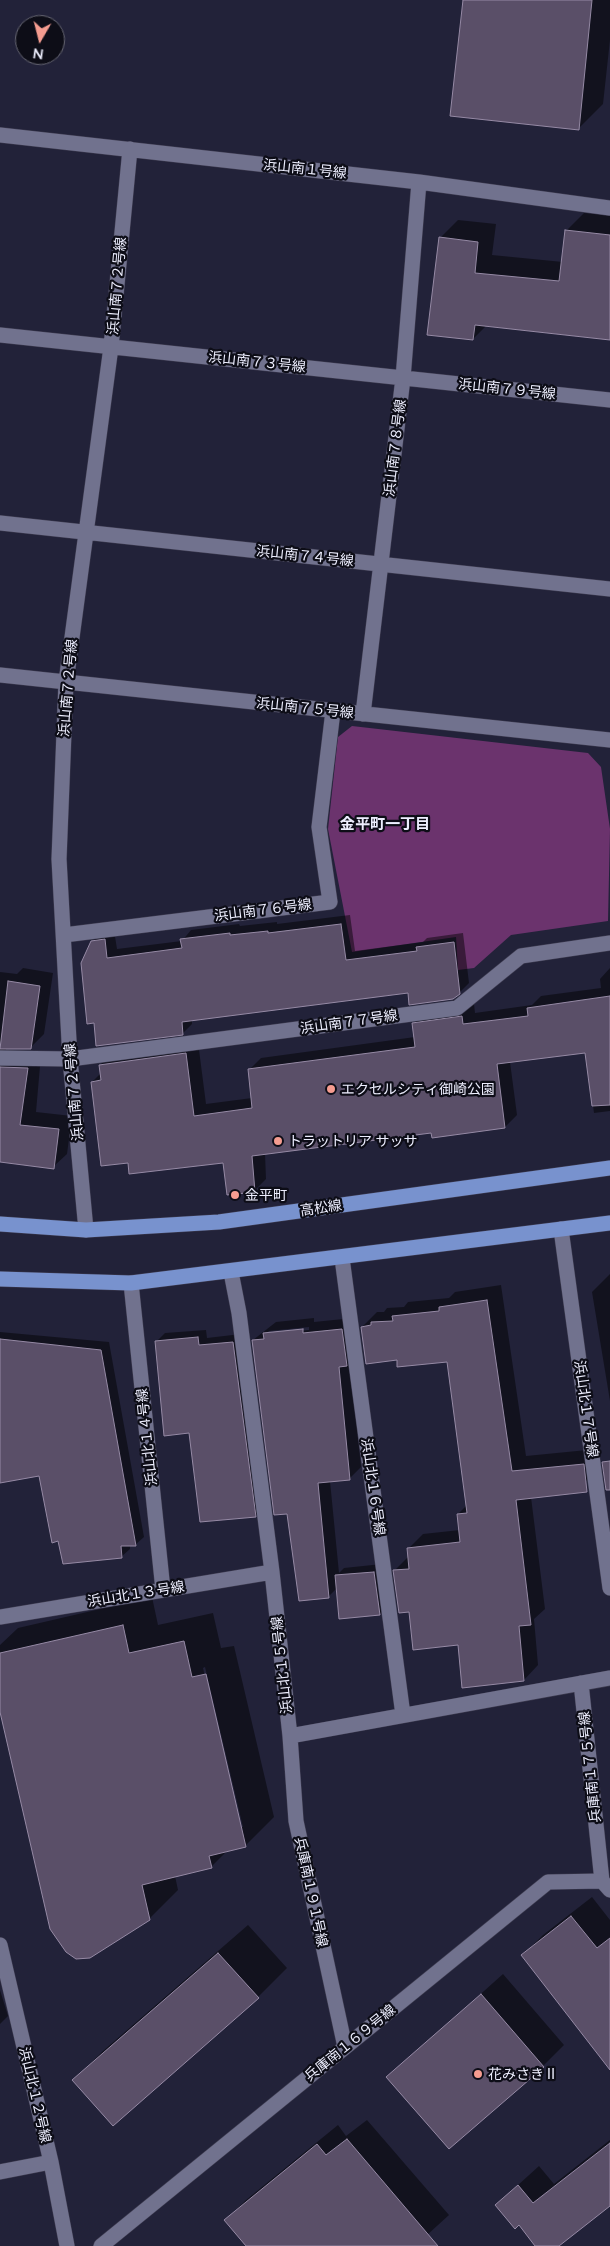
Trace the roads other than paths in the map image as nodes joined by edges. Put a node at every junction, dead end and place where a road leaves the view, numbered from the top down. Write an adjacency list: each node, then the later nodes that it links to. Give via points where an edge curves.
1 (0, 135): 2 (street, 浜山南１号線)
2 (130, 149): 3 (street, 浜山南１号線); 6 (street, 浜山南７２号線)
3 (419, 182): 4 (street, 浜山南１号線); 7 (street, 浜山南７８号線)
4 (610, 208)
5 (0, 335): 6 (street, 浜山南７３号線)
6 (111, 347): 7 (street, 浜山南７３号線); 10 (street, 浜山南７２号線)
7 (403, 378): 8 (street, 浜山南７９号線); 11 (street, 浜山南７８号線)
8 (610, 400)
9 (0, 523): 10 (street, 浜山南７４号線)
10 (87, 532): 11 (street, 浜山南７４号線); 14 (street, 浜山南７２号線)
11 (381, 564): 12 (street, 浜山南７４号線); 16 (street, 浜山南７８号線)
12 (610, 589)
13 (0, 676): 14 (street, 浜山南７５号線)
14 (66, 682): 15 (street, 浜山南７５号線); 18 (street, 浜山南７２号線, via 59,859)
15 (333, 711): 16 (street, 浜山南７５号線); 18 (street, 浜山南７６号線, via 319,827 330,902)
16 (363, 714): 17 (street, 浜山南７５号線)
17 (610, 740)
18 (64, 935): 21 (street, 浜山南７２号線)
19 (610, 943): 21 (street, 浜山南７７号線, via 521,956 457,1008)
20 (0, 1058): 21 (street, 浜山南７７号線)
21 (70, 1059): 26 (street, 浜山南７２号線)
22 (610, 1168): 26 (main road, 高松線, via 219,1222)
23 (610, 1223): 25 (main road)
24 (0, 1224): 26 (main road, 高松線)
25 (562, 1229): 27 (main road); 31 (street, 浜山北１７号線)
26 (86, 1230)
27 (342, 1258): 28 (main road); 38 (street, 浜山北１６号線)
28 (231, 1272): 30 (main road); 32 (street, 浜山北１５号線)
29 (0, 1279): 30 (main road)
30 (131, 1283): 34 (street, 浜山北１４号線)
31 (607, 1537): 33 (street, 浜山北１７号線)
32 (272, 1572): 34 (street, 浜山北１３号線); 39 (street, 浜山北１５号線)
33 (610, 1588)
34 (163, 1590): 35 (street, 浜山北１３号線)
35 (0, 1617)
36 (610, 1678): 37 (street)
37 (581, 1684): 38 (street); 40 (street, 兵庫南１７５号線)
38 (404, 1715): 39 (street)
39 (290, 1736): 42 (street, 兵庫南１９１号線, via 296,1821)
40 (606, 1885): 42 (street, 兵庫南１６９号線, via 548,1882)
41 (0, 1945): 43 (street, 浜山北１２号線)
42 (345, 2047): 46 (street, 兵庫南１６９号線)
43 (51, 2162): 44 (street); 45 (street, 浜山北１２号線)
44 (0, 2172)
45 (67, 2246)
46 (101, 2246)

